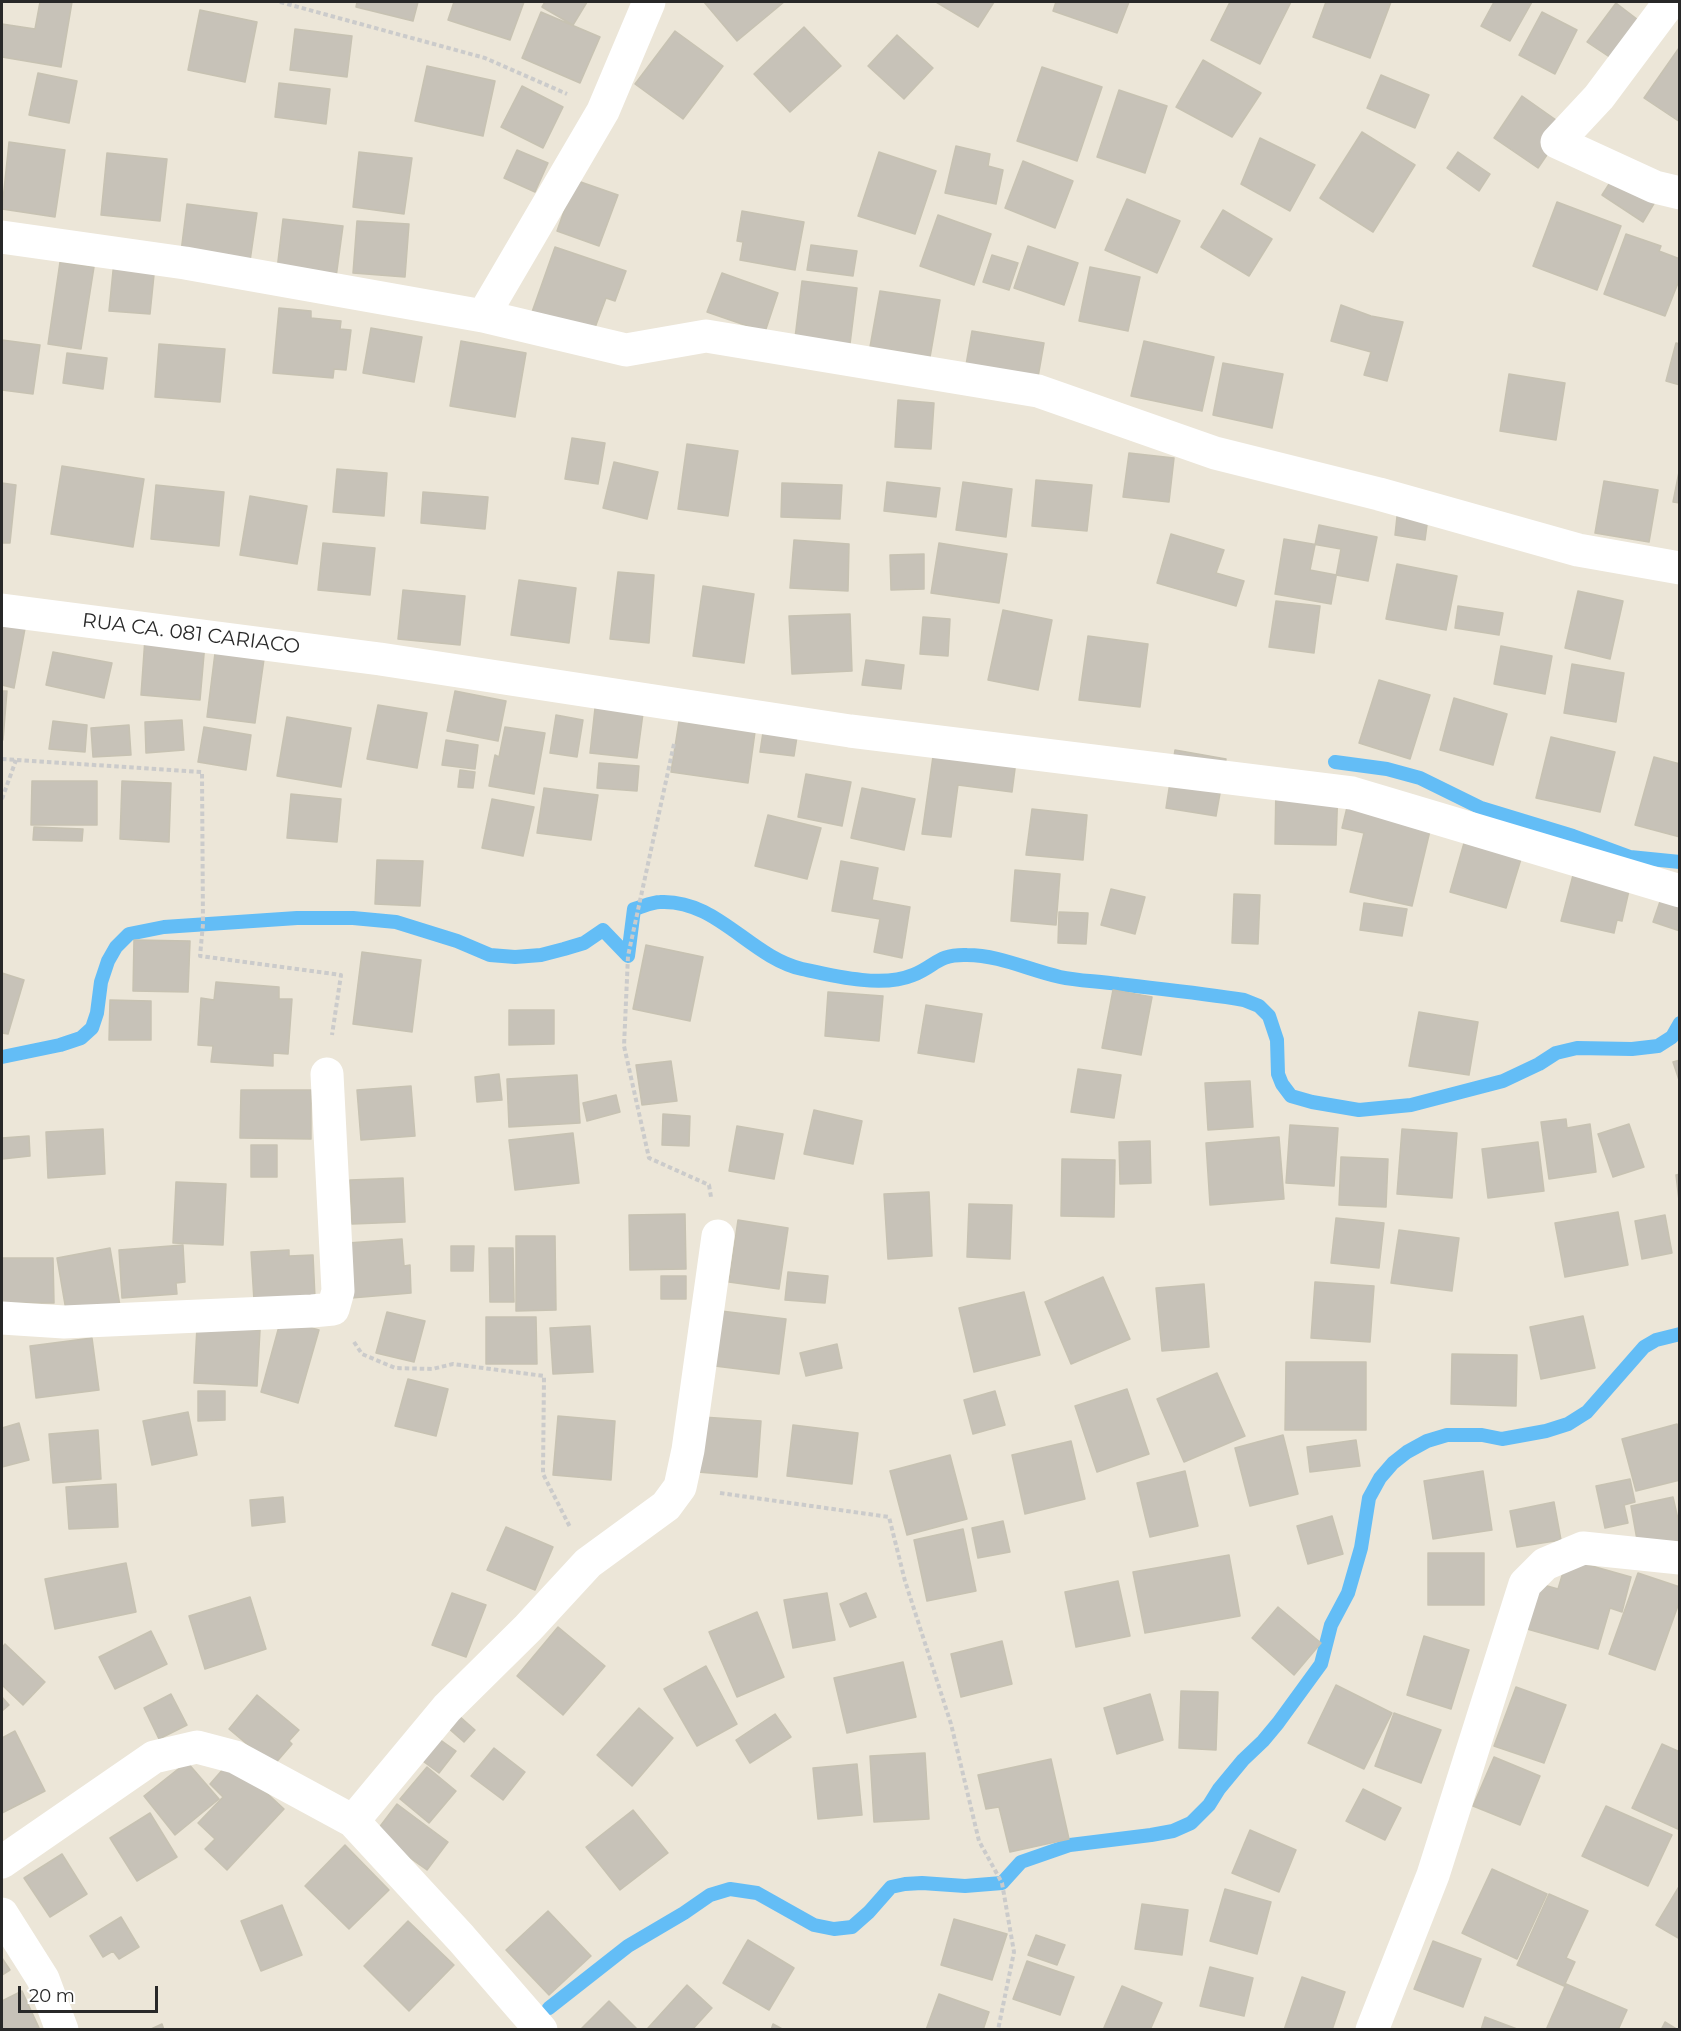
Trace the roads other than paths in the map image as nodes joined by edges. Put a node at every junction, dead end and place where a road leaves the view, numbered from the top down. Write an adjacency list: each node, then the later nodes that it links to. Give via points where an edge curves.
1 (649, 2): 5 (street, via 603,111)
2 (1670, 2): 3 (street, via 1599,97 1557,142 1655,187)
3 (1680, 193)
4 (2, 237): 5 (street, via 185,263)
5 (483, 316): 6 (street, via 626,350 706,336 1038,391 1215,453 1578,550)
6 (1680, 568)
7 (2, 610): 8 (street, RUA CA. 081 CARIACO, via 380,659 850,731 1353,793)
8 (1680, 891)
9 (327, 1074): 11 (street, via 338,1291 333,1308 64,1322)
10 (718, 1236): 13 (street, via 680,1487 666,1506 588,1563 447,1708)
11 (2, 1318)
12 (1680, 1558): 18 (street, via 1583,1548 1545,1564 1525,1584 1433,1875)
13 (353, 1821): 14 (street, via 235,1757 197,1747 154,1757); 17 (street)
14 (2, 1862)
15 (2, 1914): 16 (street, via 43,1979)
16 (62, 2030)
17 (541, 2030)
18 (1372, 2030)

